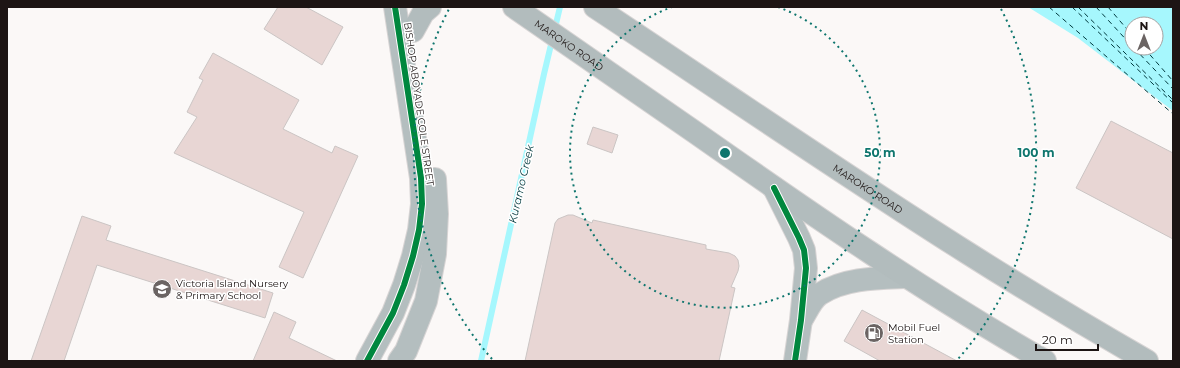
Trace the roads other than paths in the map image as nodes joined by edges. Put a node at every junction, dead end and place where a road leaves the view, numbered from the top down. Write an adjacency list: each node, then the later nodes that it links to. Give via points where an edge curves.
1 (395, 7): 10 (street, BISHOP ABOYADE COLE STREET, via 421,178 422,204 419,230 404,285 393,313)
2 (410, 7): 6 (street, BISHOP ABOYADE COLE STREET)
3 (430, 7): 6 (highway, via 423,13)
4 (514, 7): 7 (highway, MAROKO ROAD)
5 (595, 7): 14 (highway, MAROKO ROAD, via 966,252)
6 (413, 31): 11 (street, BISHOP ABOYADE COLE STREET, via 435,177 437,214 435,254 426,301 406,351)
7 (774, 188): 8 (highway, MAROKO ROAD); 9 (street, via 804,250 806,268)
8 (905, 277): 9 (street, via 846,282 819,294); 13 (highway, MAROKO ROAD)
9 (801, 320): 12 (street)
10 (367, 361)
11 (399, 361)
12 (794, 361)
13 (1045, 361)
14 (1147, 361)

